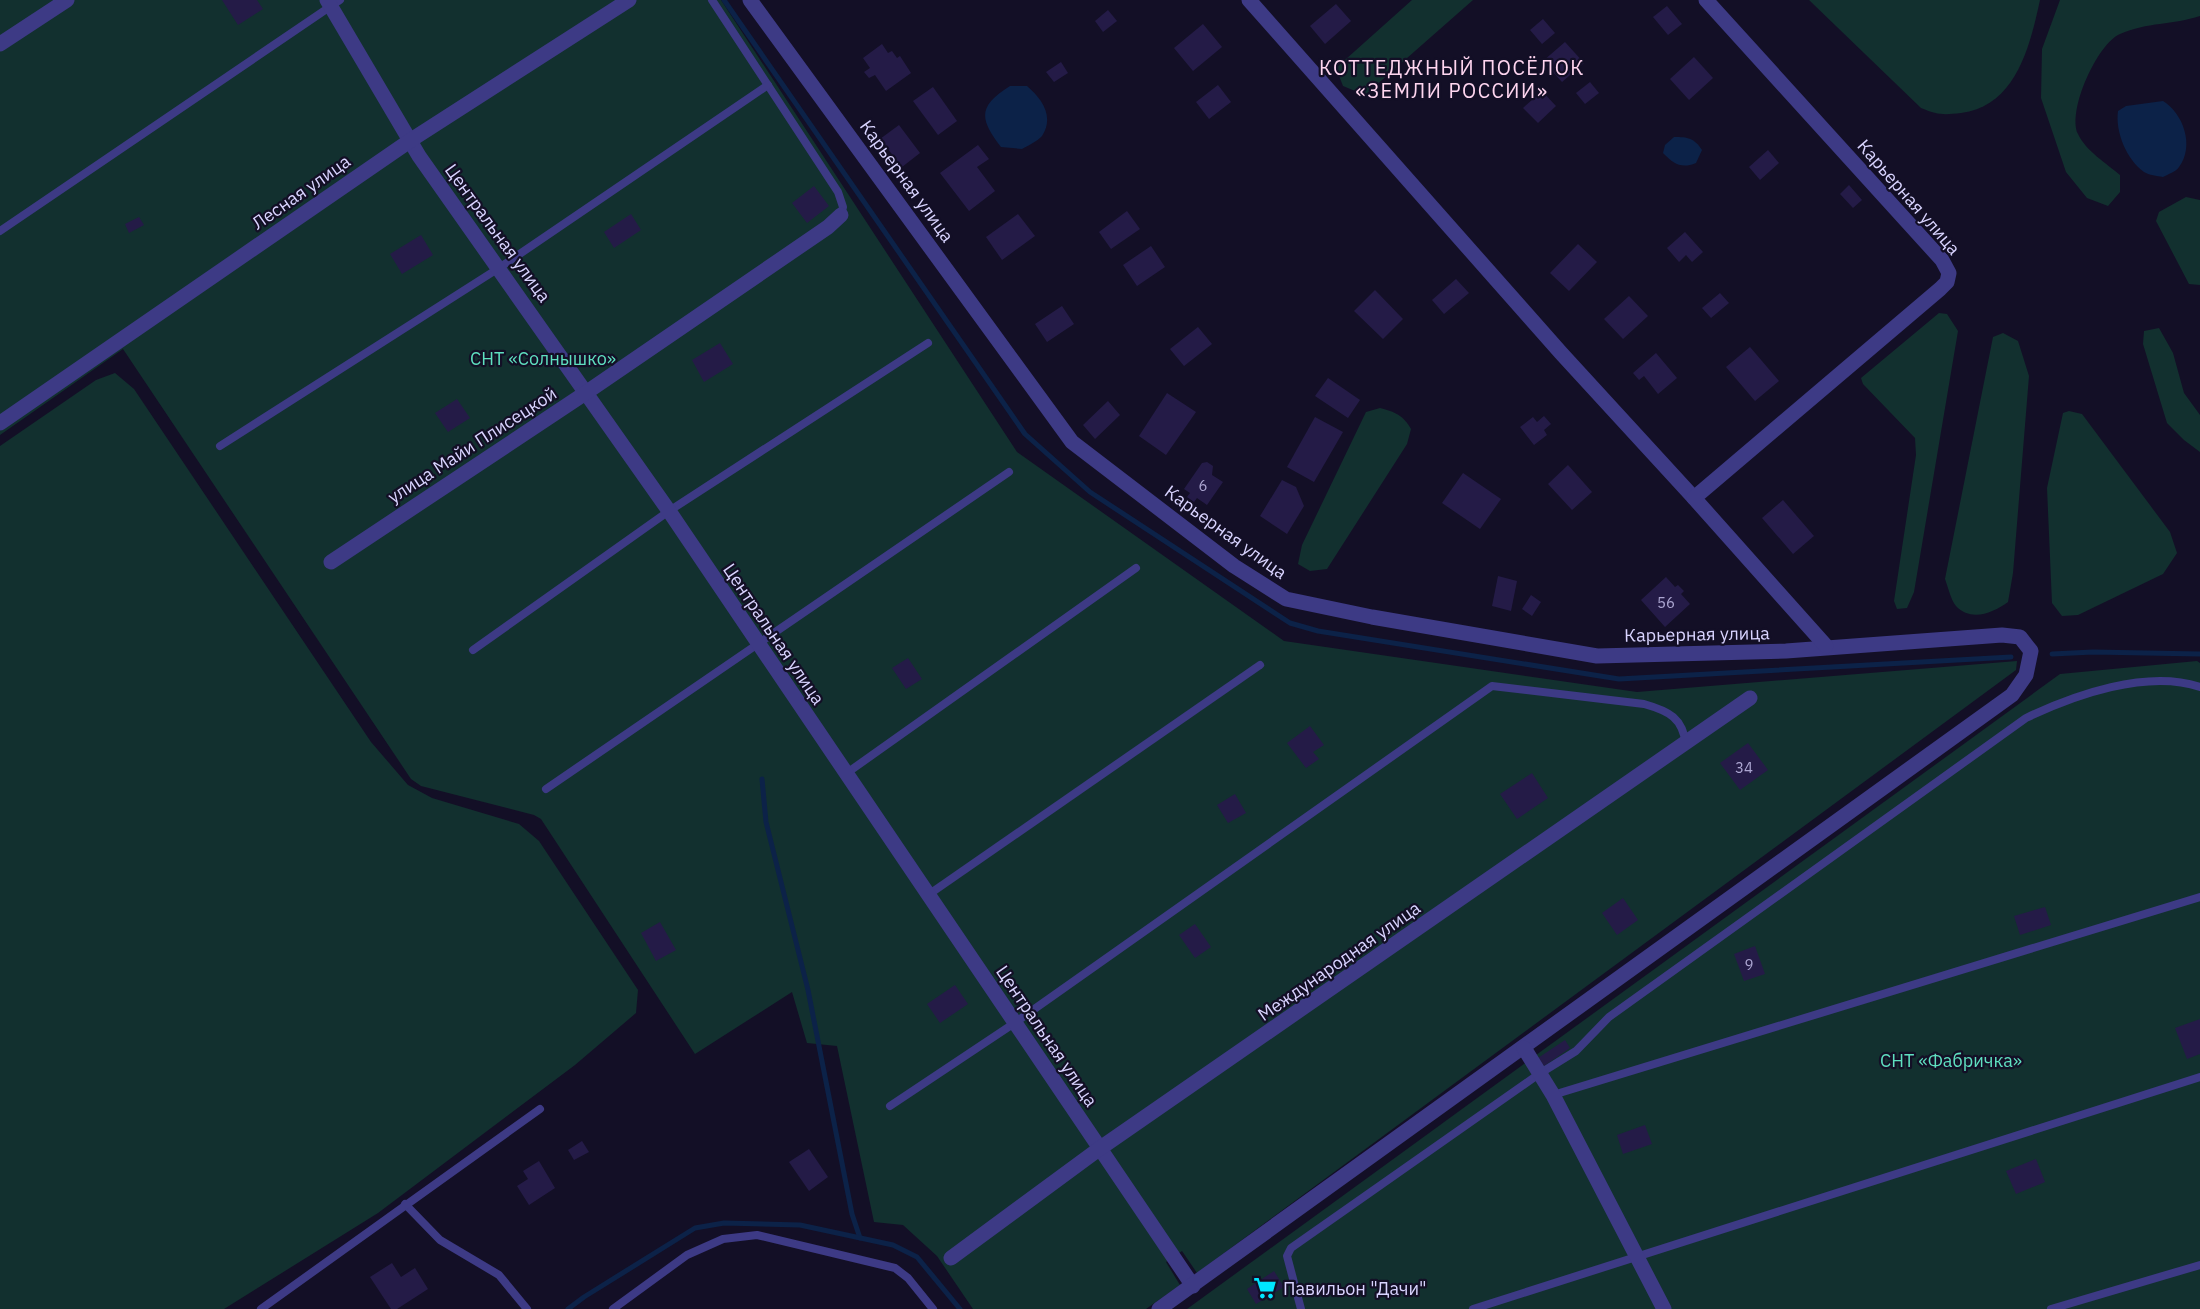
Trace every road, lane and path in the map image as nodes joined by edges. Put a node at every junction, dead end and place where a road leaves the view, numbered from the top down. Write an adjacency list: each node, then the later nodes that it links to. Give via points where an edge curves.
1 (67, 0): 8 (street)
2 (629, 0): 10 (street, Лесная улица)
3 (712, 0): 9 (lane)
4 (750, 0): 24 (street, Карьерная улица, via 1072,442 1234,566 1286,599 1597,656 1786,651)
5 (1249, 0): 19 (street, Карьерная улица)
6 (1706, 0): 19 (street, Карьерная улица, via 1942,260 1949,273 1940,290)
7 (333, 2): 10 (street, Центральная улица); 12 (lane)
8 (0, 44)
9 (768, 85): 11 (lane, via 838,192); 13 (lane)
10 (411, 140): 13 (street, Центральная улица); 16 (street, Лесная улица)
11 (841, 214): 15 (street, улица Майи Плисецкой, via 828,227)
12 (0, 231)
13 (499, 268): 15 (street, Центральная улица); 17 (lane)
14 (928, 343): 20 (lane)
15 (587, 392): 20 (street, Центральная улица); 21 (street, улица Майи Плисецкой)
16 (0, 423)
17 (220, 446)
18 (1009, 472): 23 (lane)
19 (1694, 498): 24 (street, Карьерная улица)
20 (669, 511): 23 (street, Центральная улица); 25 (lane)
21 (331, 562)
22 (1136, 568): 30 (lane)
23 (758, 645): 30 (street, Центральная улица); 31 (lane)
24 (1827, 646): 35 (street, via 2002,635 2020,637 2031,651 2026,675 2012,695)
25 (473, 650)
26 (1260, 665): 32 (lane)
27 (2200, 687): 36 (lane, via 2180,681 2142,682 2063,700 2026,718 1609,1017 1576,1051)
28 (1750, 698): 29 (street, Международная улица)
29 (1686, 745): 34 (lane, via 1678,719 1666,710 1492,686); 41 (street, Международная улица)
30 (844, 775): 32 (street, Центральная улица)
31 (546, 789)
32 (928, 895): 34 (street, Центральная улица)
33 (2200, 897): 38 (lane)
34 (1016, 1023): 39 (lane); 41 (street, Центральная улица)
35 (1524, 1048): 36 (street); 46 (street)
36 (1539, 1074): 38 (street); 52 (lane, via 1291,1248 1287,1256)
37 (2200, 1077): 43 (lane)
38 (1553, 1095): 43 (street)
39 (890, 1106)
40 (540, 1110): 42 (lane)
41 (1099, 1149): 44 (street, Международная улица); 46 (street, Центральная улица)
42 (405, 1204): 47 (lane); 48 (lane, via 440,1240 499,1275)
43 (1636, 1255): 53 (lane); 54 (street)
44 (951, 1258)
45 (2200, 1265): 55 (lane)
46 (1192, 1286): 51 (street)
47 (261, 1309)
48 (527, 1309)
49 (613, 1309): 50 (lane, via 687,1255 723,1239 757,1235 895,1268)
50 (933, 1309)
51 (1159, 1309)
52 (1301, 1309)
53 (1473, 1309)
54 (1664, 1309)
55 (2051, 1309)

